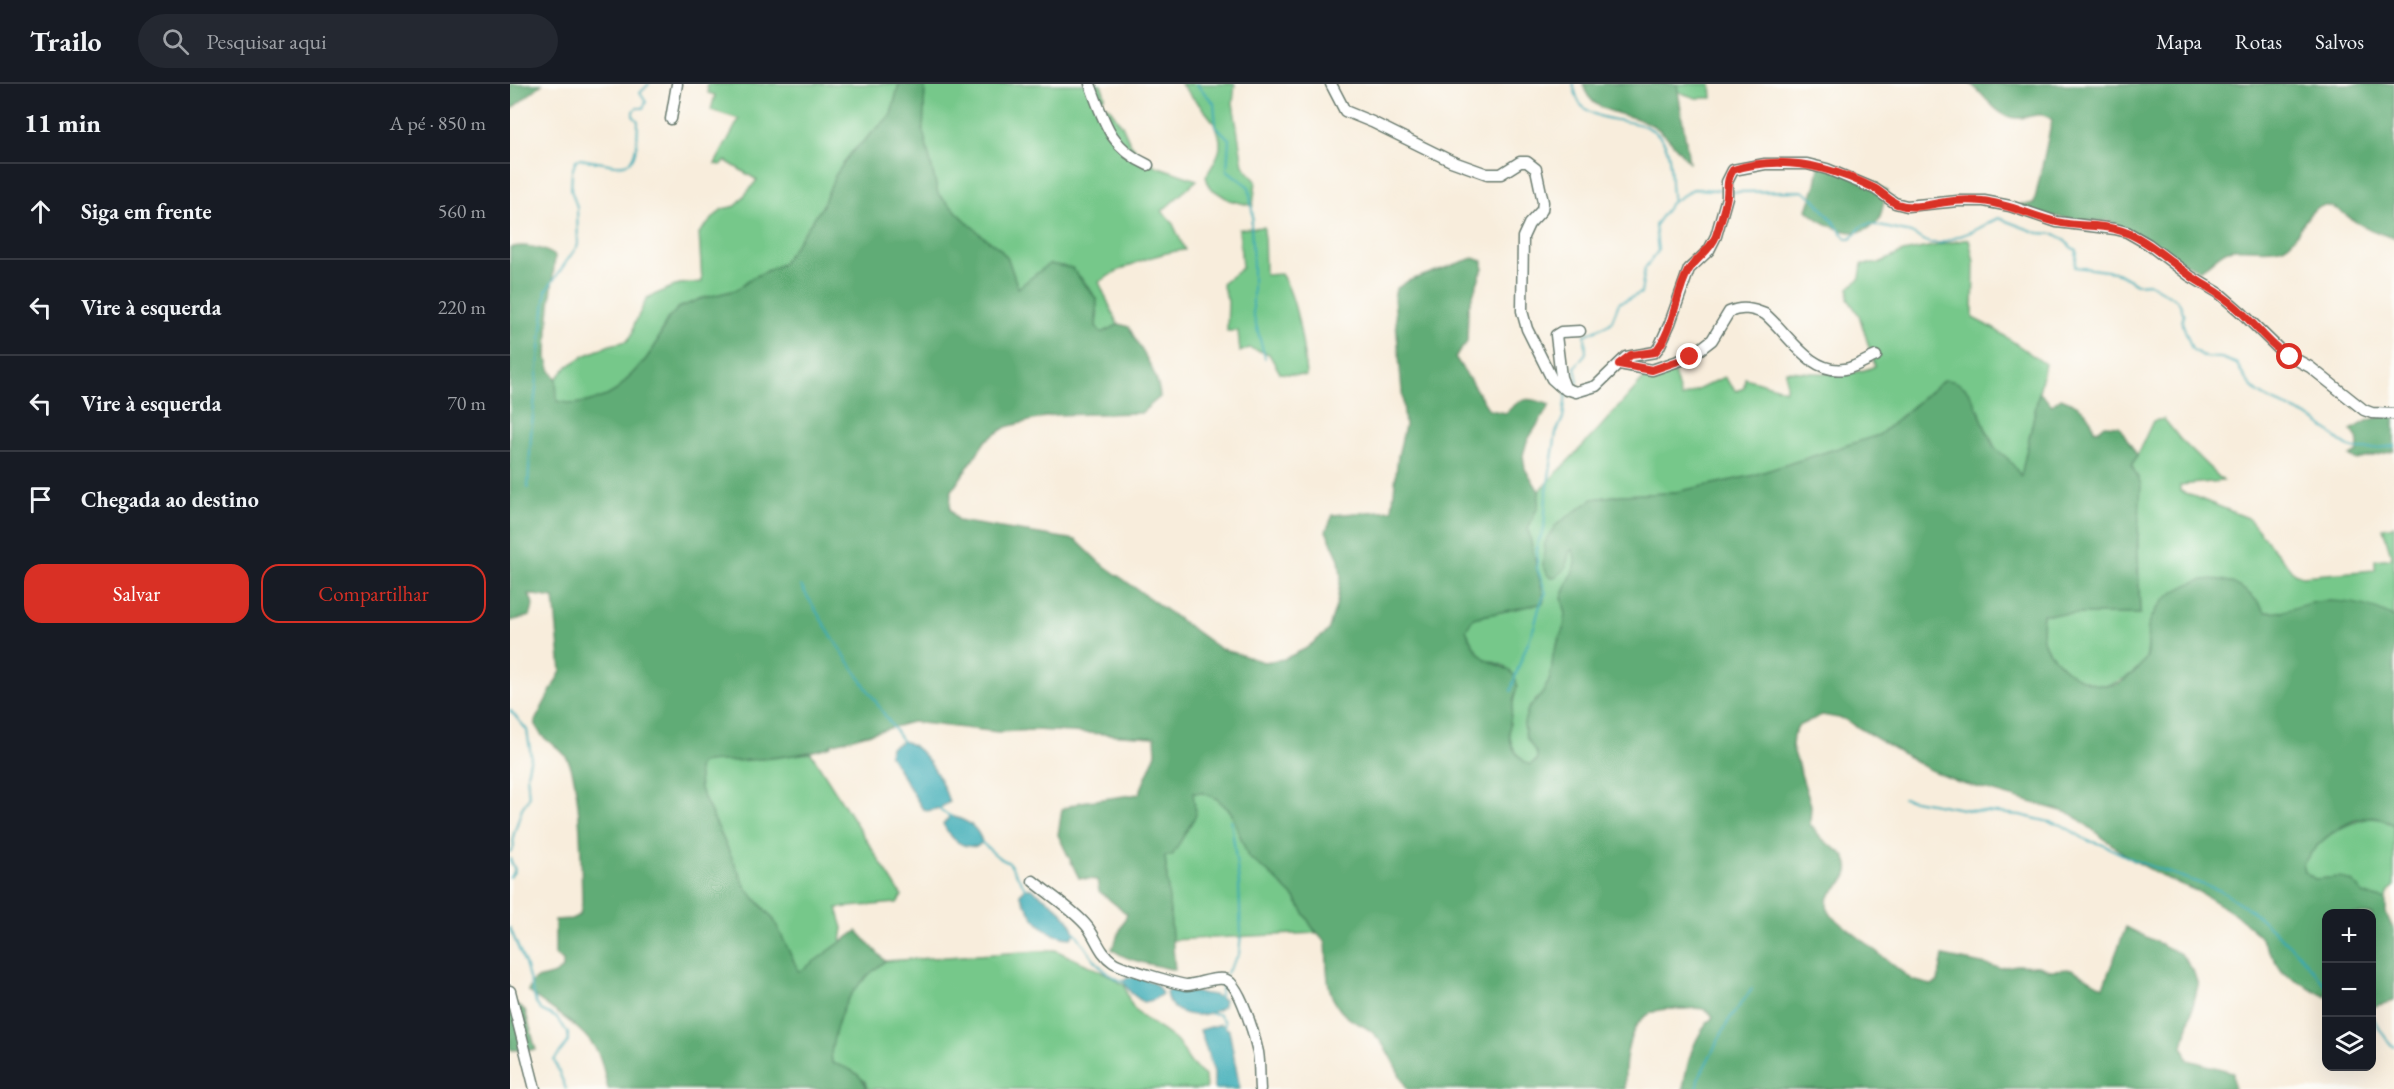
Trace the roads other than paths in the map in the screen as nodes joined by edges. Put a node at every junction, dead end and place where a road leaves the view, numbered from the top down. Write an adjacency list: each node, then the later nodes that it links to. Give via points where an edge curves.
1 (677, 84): 4 (street)
2 (1090, 84): 5 (street, via 1120,148)
3 (1331, 84): 9 (street, via 1346,111 1451,161 1495,176 1520,162 1536,169 1543,202 1542,210 1523,237 1522,312 1547,372)
4 (671, 118)
5 (1148, 165)
6 (1580, 331): 9 (street, via 1556,334)
7 (1876, 356): 8 (street, via 1845,369 1816,363 1765,314 1744,308 1729,312 1706,346 1681,361 1652,370)
8 (1619, 364): 9 (street, via 1590,389); 10 (street, via 1631,355 1655,352 1659,347 1689,269 1709,250 1716,236 1733,170 1765,164 1807,164 1875,189 1907,206 1984,201 2057,222 2127,232 2219,293 2282,352 2310,367 2364,410)
9 (1566, 390)
10 (2394, 414)
11 (1033, 881): 14 (street, via 1088,927 1096,944 1112,962 1186,985 1230,981 1248,1016 1258,1052)
12 (510, 991): 13 (street)
13 (535, 1089)
14 (1260, 1089)

